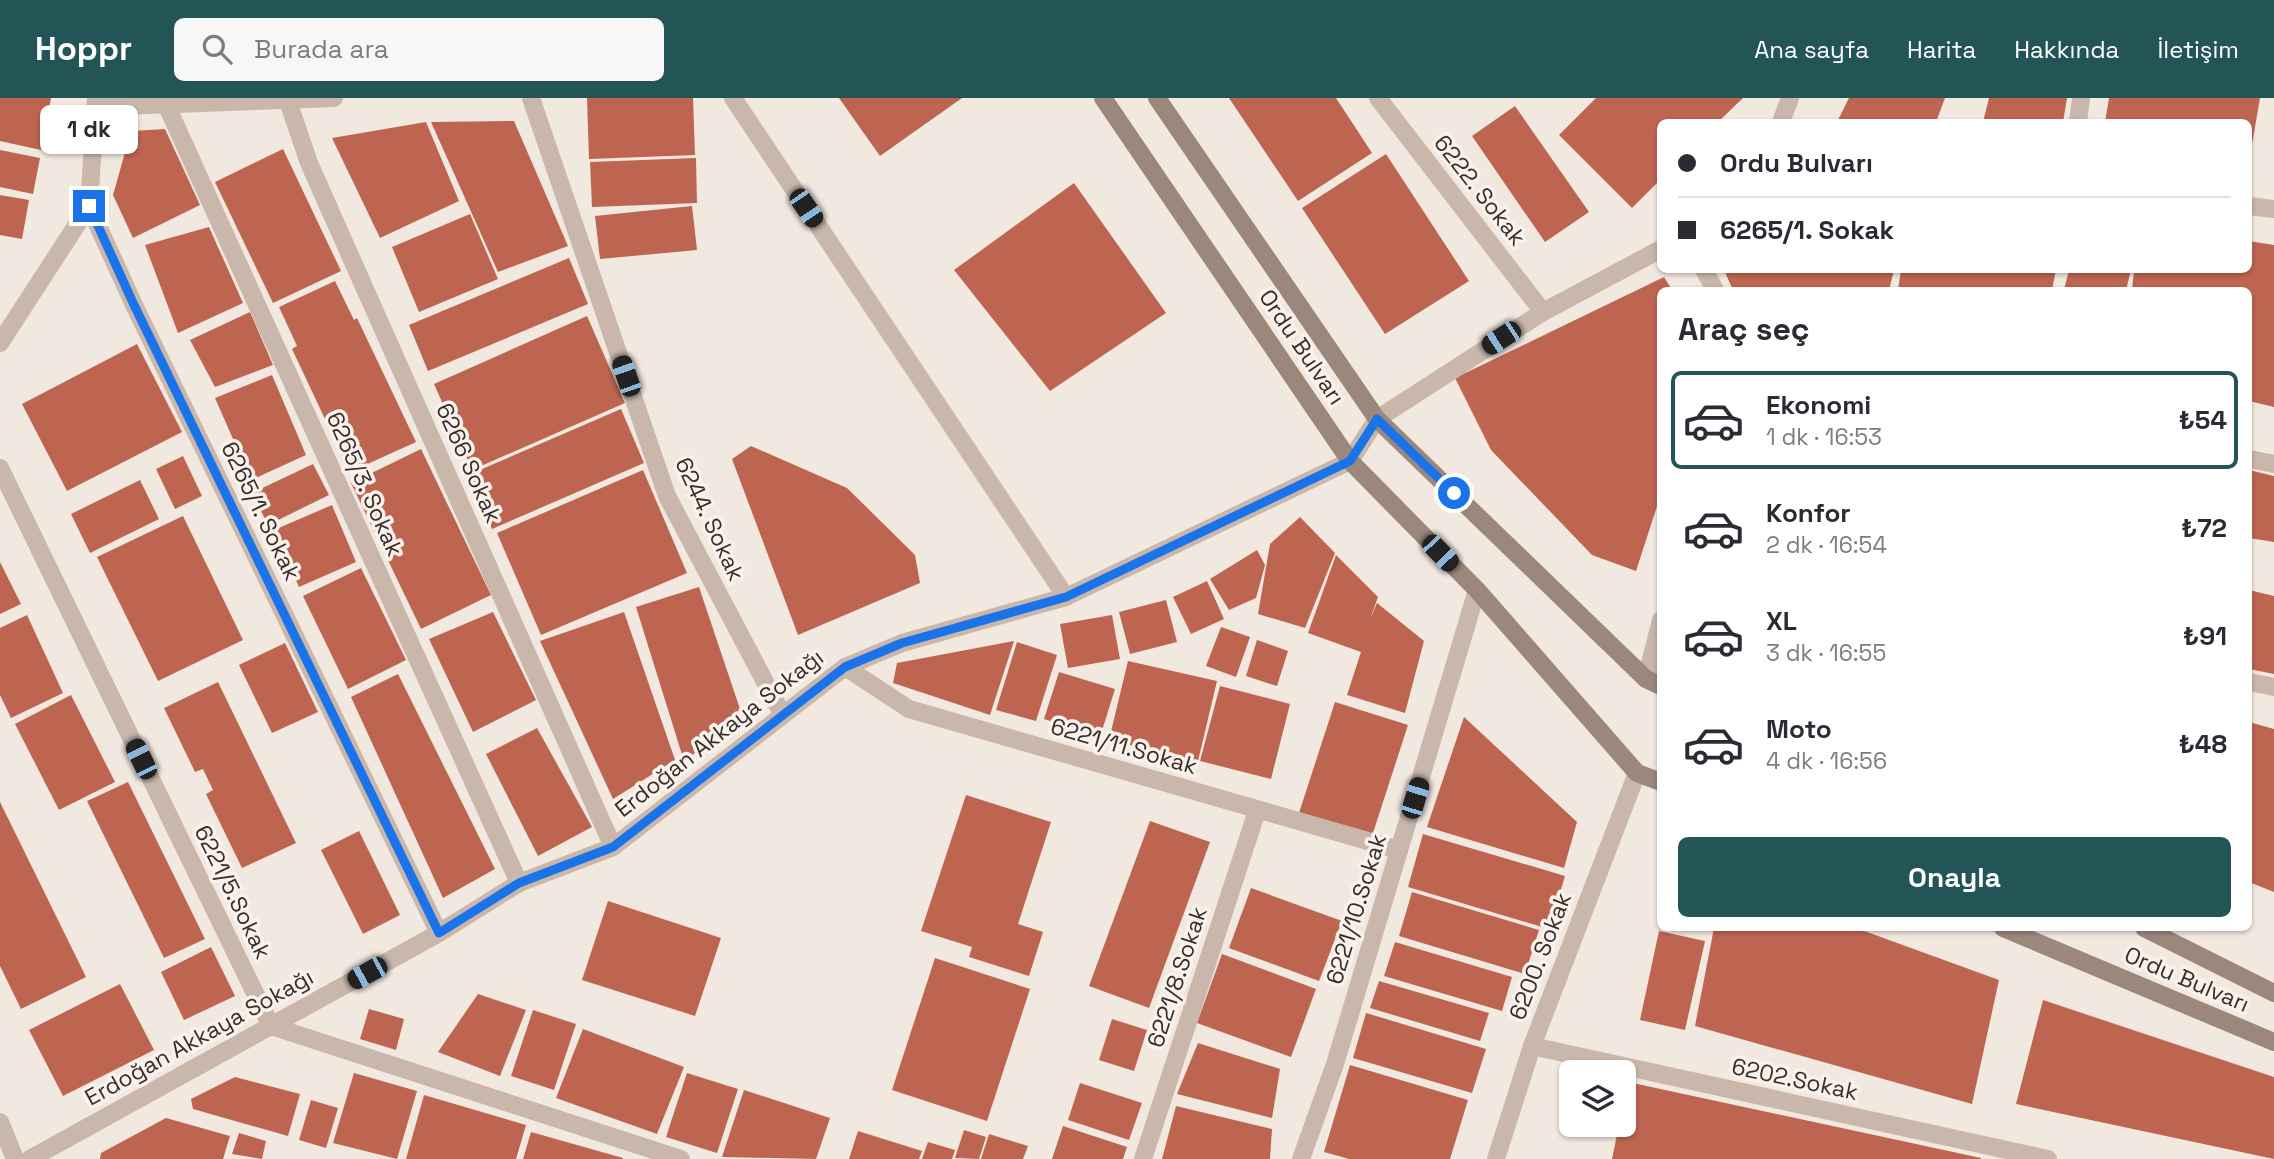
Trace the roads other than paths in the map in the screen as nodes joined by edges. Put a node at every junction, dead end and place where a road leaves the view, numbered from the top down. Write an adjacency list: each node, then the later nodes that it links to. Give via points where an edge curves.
1 (334, 98): 9 (street)
2 (531, 98): 32 (street, 6244. Sokak, via 667,496)
3 (733, 98): 26 (street)
4 (1103, 98): 22 (main road, Ordu Bulvarı)
5 (1157, 98): 20 (main road, Ordu Bulvarı)
6 (1378, 98): 18 (street, 6222. Sokak)
7 (1790, 98): 12 (street)
8 (2081, 98): 13 (street)
9 (287, 99): 11 (street); 36 (street, 6266 Sokak, via 309,163)
10 (96, 102): 11 (street); 14 (street, 6265/1. Sokak)
11 (166, 104): 38 (street, 6265/3. Sokak)
12 (1782, 119)
13 (2078, 119)
14 (89, 206): 19 (street); 41 (street, 6265/1. Sokak)
15 (2252, 206): 16 (street)
16 (2274, 209)
17 (1657, 251): 18 (street)
18 (1543, 312): 20 (street)
19 (0, 343)
20 (1377, 419): 22 (street); 29 (main road, Ordu Bulvarı)
21 (2252, 460): 23 (street)
22 (1350, 461): 25 (main road, Ordu Bulvarı); 26 (street, Erdoğan Akkaya Sokağı)
23 (2274, 464)
24 (0, 468): 43 (street, 6221/5.Sokak)
25 (1477, 590): 33 (main road, Ordu Bulvarı); 37 (street, 6221/10.Sokak)
26 (1066, 597): 28 (street, Erdoğan Akkaya Sokağı, via 902,643)
27 (1657, 655): 29 (street)
28 (845, 667): 32 (street, Erdoğan Akkaya Sokağı); 35 (street, 6221/11.Sokak, via 909,709)
29 (1654, 682)
30 (2252, 683): 31 (street)
31 (2274, 687)
32 (782, 714): 36 (street, Erdoğan Akkaya Sokağı)
33 (1637, 773): 34 (main road, Ordu Bulvarı); 45 (street, 6200. Sokak)
34 (1657, 780)
35 (1257, 811): 37 (street, 6221/11.Sokak); 50 (street, 6221/8.Sokak)
36 (613, 847): 38 (street, Erdoğan Akkaya Sokağı)
37 (1399, 850): 51 (street, 6221/10.Sokak, via 1335,1064)
38 (519, 883): 41 (street, Erdoğan Akkaya Sokağı)
39 (2010, 931): 44 (main road, Ordu Bulvarı)
40 (2150, 931): 42 (main road, Ordu Bulvarı)
41 (439, 933): 43 (street, Erdoğan Akkaya Sokağı)
42 (2274, 993)
43 (271, 1026): 48 (street, Erdoğan Akkaya Sokağı); 49 (street)
44 (2274, 1042)
45 (1532, 1046): 52 (street, 6200. Sokak); 53 (street, 6202.Sokak)
46 (0, 1122): 47 (street)
47 (15, 1159)
48 (30, 1159)
49 (681, 1159)
50 (1143, 1159)
51 (1301, 1159)
52 (1496, 1159)
53 (2048, 1159)

